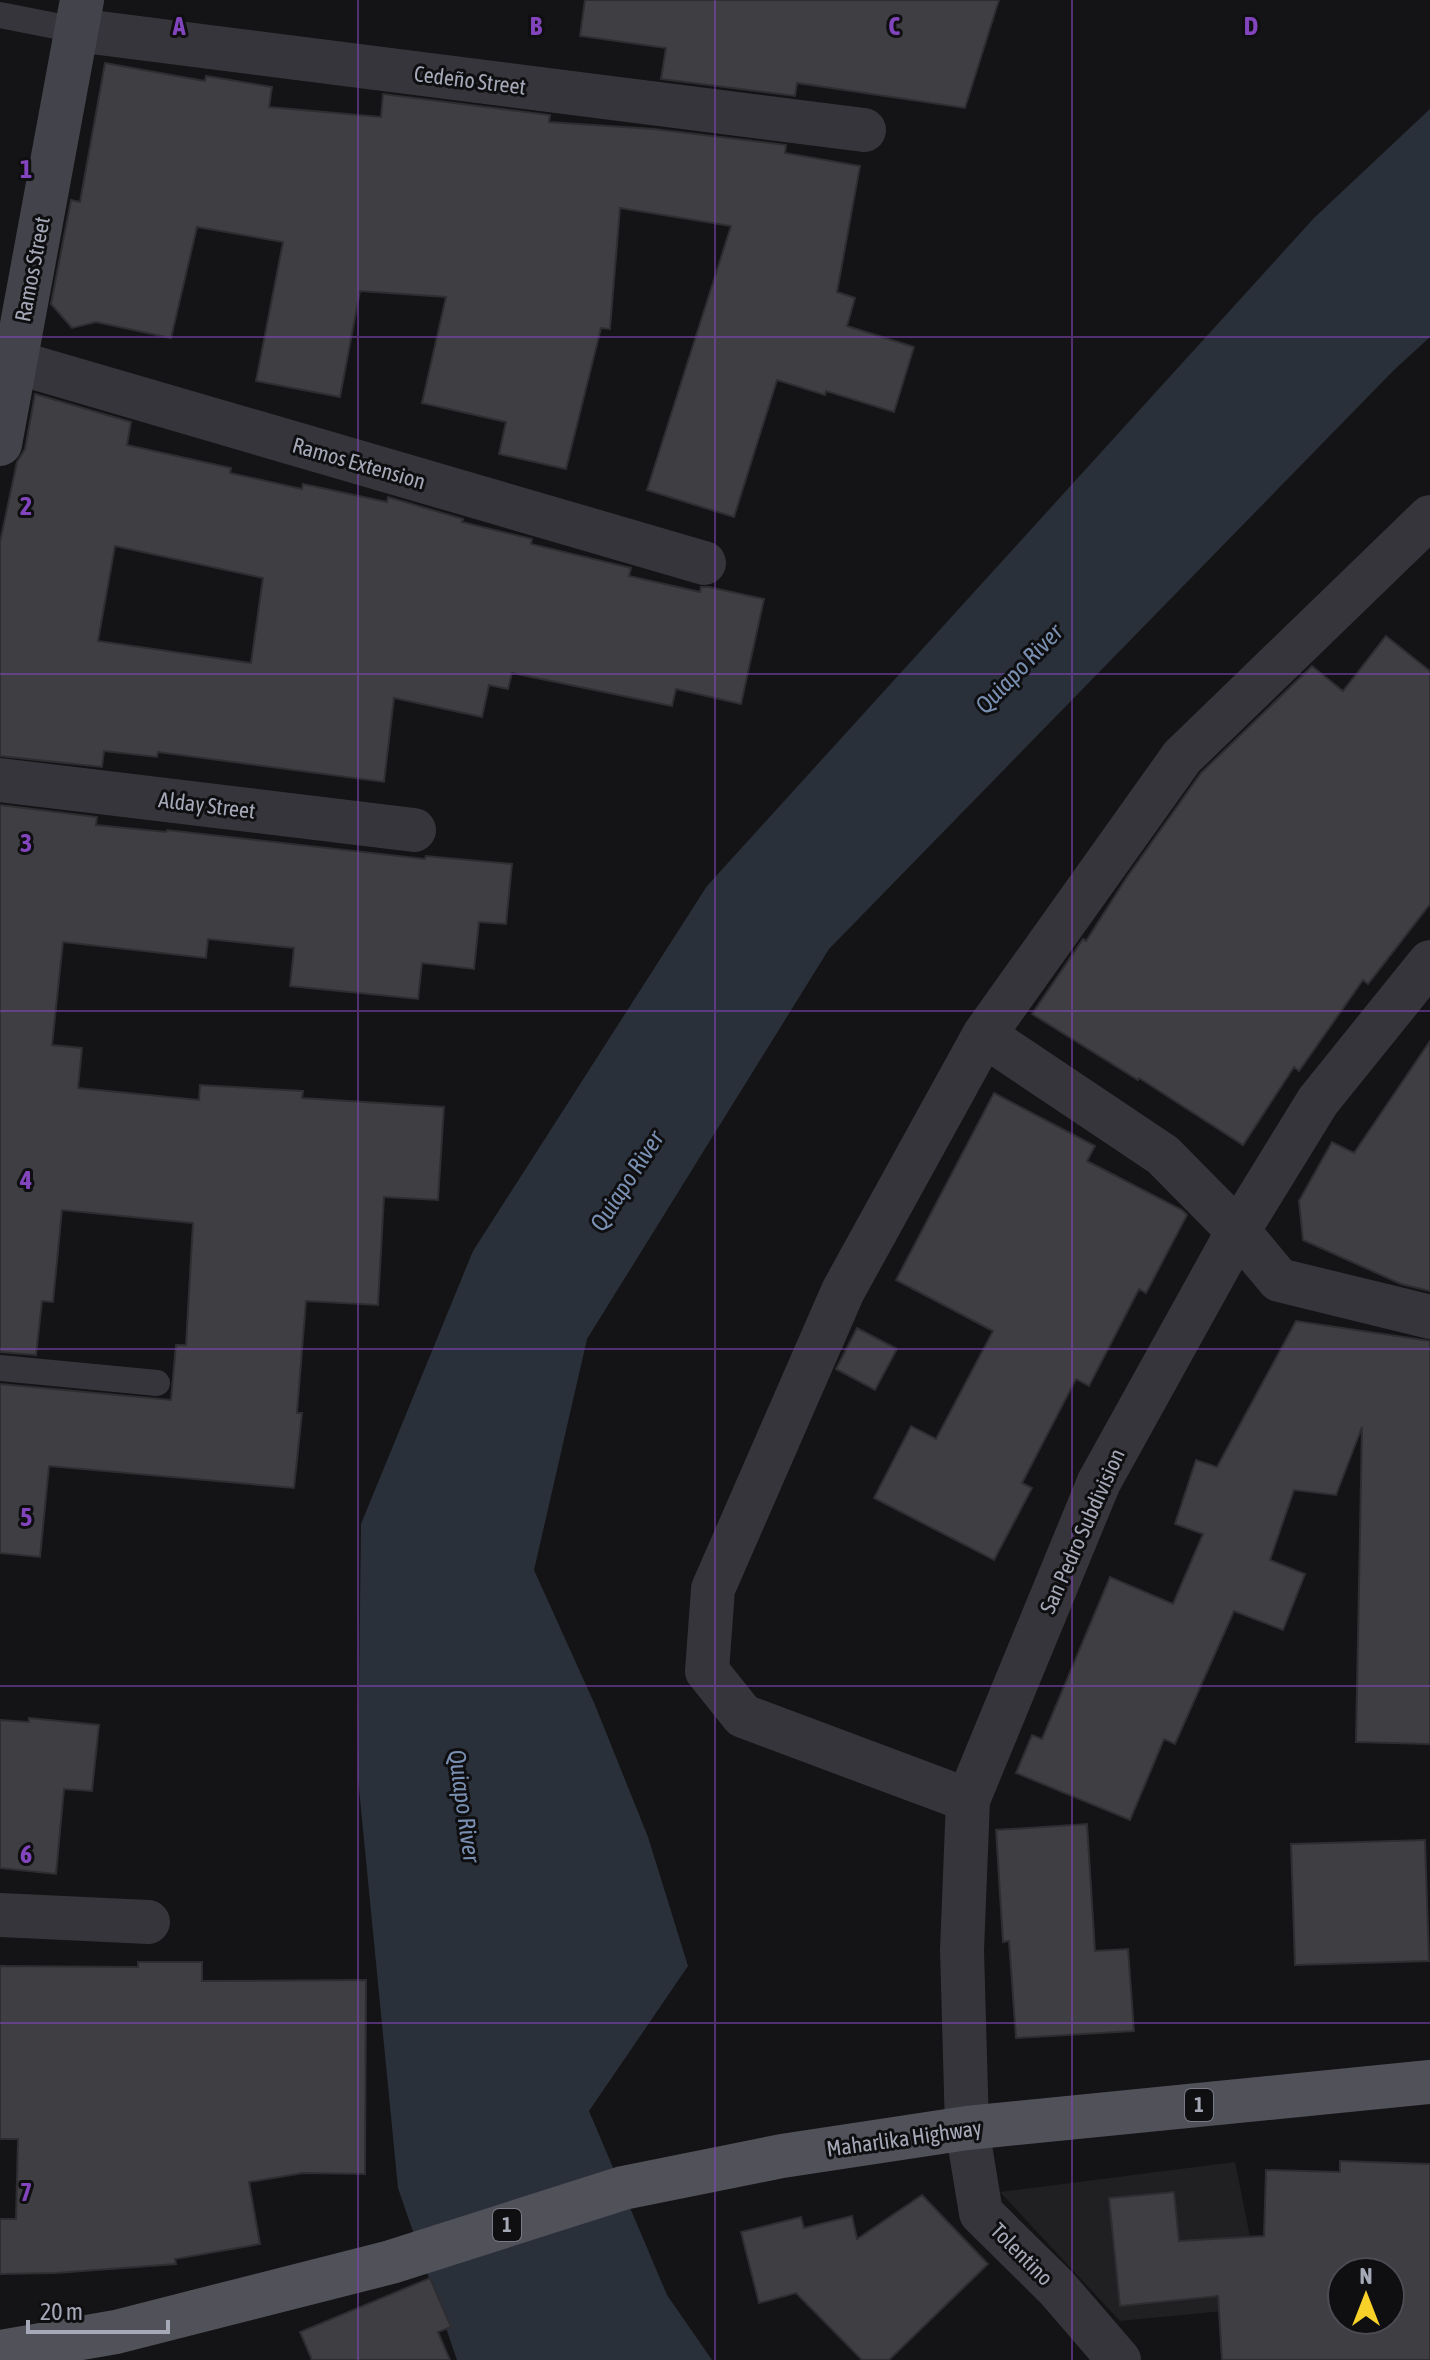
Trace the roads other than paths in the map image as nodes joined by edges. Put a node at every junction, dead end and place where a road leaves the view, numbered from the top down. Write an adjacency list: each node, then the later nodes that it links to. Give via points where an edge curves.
1 (0, 15): 2 (lane)
2 (79, 15): 3 (street, Cedeño Street); 4 (street, Ramos Street)
3 (864, 130)
4 (15, 362): 5 (street, Ramos Street); 7 (street, Ramos Extension)
5 (0, 444)
6 (1430, 517): 11 (street, via 1182,757)
7 (704, 563)
8 (0, 780): 9 (street, Alday Street)
9 (414, 830)
10 (1430, 962): 12 (street, San Pedro Subdivision, via 1318,1101)
11 (984, 1035): 12 (street, via 1163,1155); 16 (street, via 843,1291 750,1504 713,1589 707,1671 743,1716)
12 (1238, 1231): 13 (street, via 1279,1280); 16 (street, San Pedro Subdivision, via 1099,1482)
13 (1430, 1317)
14 (0, 1368): 15 (lane)
15 (157, 1383)
16 (968, 1800): 20 (street, San Pedro Subdivision, via 962,1950)
17 (0, 1915): 18 (street)
18 (148, 1922)
19 (1430, 2082): 20 (main road, Maharlika Highway / 1)
20 (967, 2128): 21 (main road, Maharlika Highway / 1, via 782,2156 623,2188 391,2262 116,2332); 22 (street, Tolentino, via 981,2213 1056,2287)
21 (0, 2352)
22 (1119, 2360)

